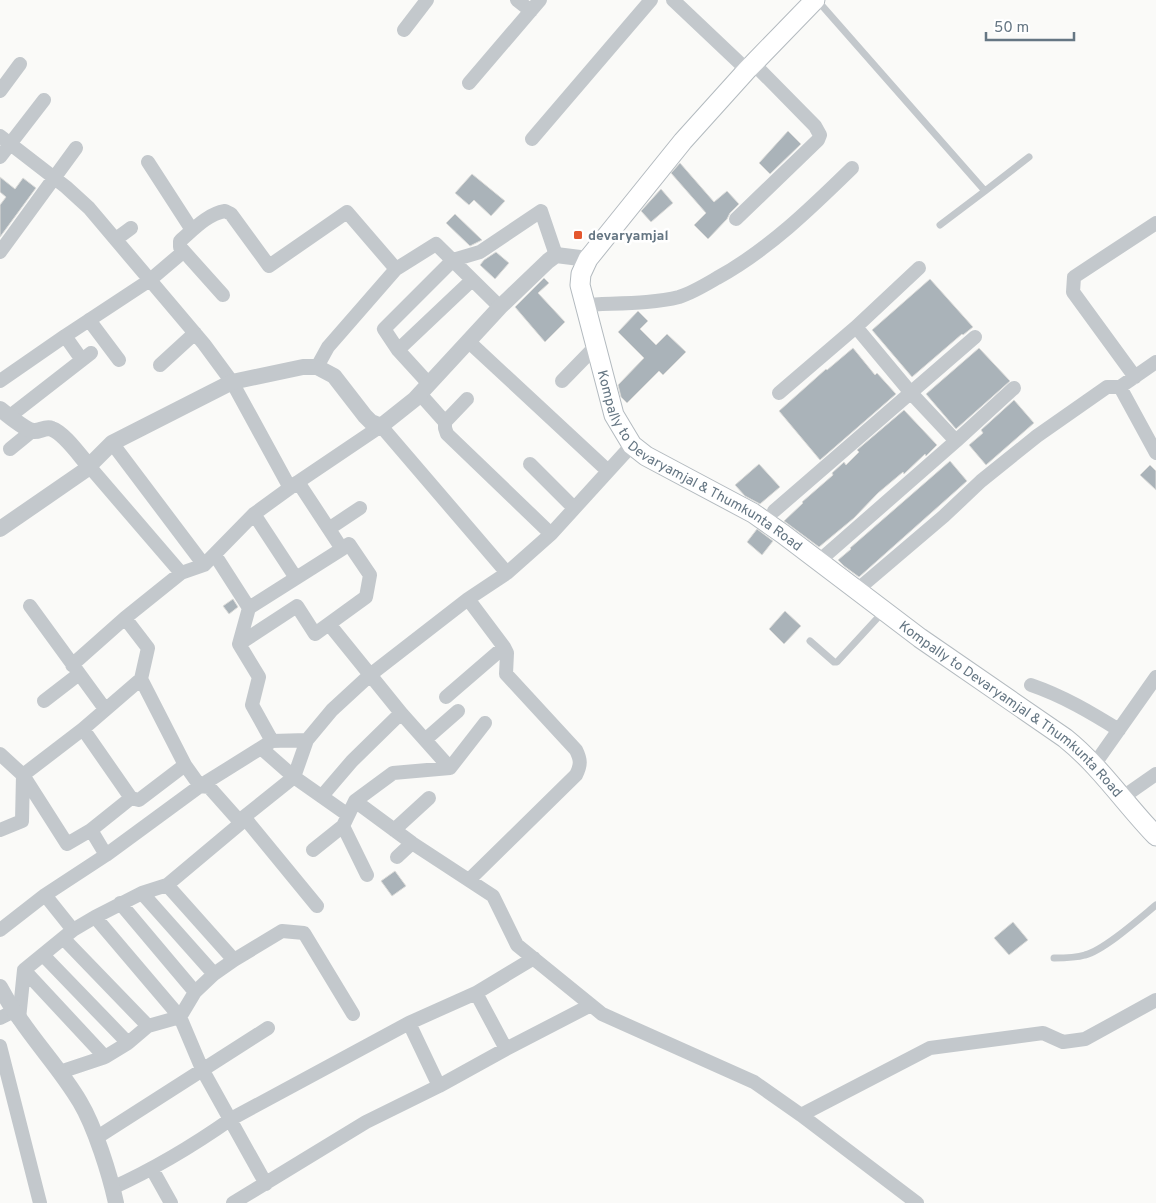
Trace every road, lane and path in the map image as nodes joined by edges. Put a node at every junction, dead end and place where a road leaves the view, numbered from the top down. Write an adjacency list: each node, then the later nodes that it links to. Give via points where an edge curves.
1 (427, 0): 7 (street)
2 (517, 0): 6 (street)
3 (651, 0): 13 (street)
4 (673, 0): 9 (street)
5 (812, 1): 9 (main road, Kompally to Devaryamjal & Thumkunta Road); 21 (lane)
6 (535, 5): 10 (street)
7 (404, 30)
8 (20, 64): 11 (street)
9 (750, 67): 22 (street, via 815,126 820,135); 31 (main road, Kompally to Devaryamjal & Thumkunta Road, via 683,141)
10 (469, 83)
11 (0, 91)
12 (44, 100): 14 (street)
13 (532, 139)
14 (5, 140): 16 (street); 20 (street)
15 (76, 148): 20 (street)
16 (0, 157)
17 (1029, 157): 21 (lane)
18 (148, 162): 26 (street)
19 (852, 168): 38 (street, via 803,216 741,265 704,286 664,300)
20 (54, 177): 27 (street, via 89,208); 28 (street)
21 (985, 190): 24 (lane)
22 (736, 219)
23 (1156, 223): 52 (street, via 1074,277 1073,292)
24 (940, 225)
25 (131, 228): 27 (street)
26 (192, 230): 29 (street, via 180,241); 34 (street, via 225,211 231,214 269,266 347,212)
27 (116, 239): 35 (street)
28 (0, 252)
29 (184, 252): 35 (street); 37 (street)
30 (556, 255): 31 (street); 32 (street, via 541,211 480,252); 39 (street)
31 (588, 259): 38 (main road, Kompally to Devaryamjal & Thumkunta Road, via 580,285)
32 (453, 260): 34 (street, via 436,244); 36 (street); 47 (street, via 384,329)
33 (919, 268): 41 (street)
34 (396, 269): 51 (street, via 328,347)
35 (150, 280): 40 (street); 42 (street)
36 (472, 280): 39 (street); 47 (street)
37 (224, 295)
38 (584, 305): 46 (main road, Kompally to Devaryamjal & Thumkunta Road)
39 (500, 307): 45 (street)
40 (88, 320): 43 (street); 48 (street)
41 (856, 326): 59 (street); 60 (street)
42 (195, 333): 50 (street); 55 (street)
43 (64, 336): 53 (street); 62 (street, via 87,357)
44 (975, 337): 60 (street)
45 (468, 341): 58 (street); 73 (street)
46 (596, 346): 54 (street); 68 (main road, Kompally to Devaryamjal & Thumkunta Road, via 614,415)
47 (398, 350): 58 (street)
48 (119, 360)
49 (1156, 362): 52 (street)
50 (160, 364)
51 (317, 367): 55 (street); 64 (street, via 334,376 365,416)
52 (1135, 377): 56 (street)
53 (0, 381)
54 (562, 381)
55 (232, 382): 67 (street); 74 (street)
56 (1120, 387): 70 (street); 89 (street, via 1107,387 1037,436 981,480)
57 (1014, 388): 66 (street)
58 (424, 389): 63 (street); 64 (street)
59 (779, 393)
60 (911, 393): 66 (street); 77 (street)
61 (467, 399): 63 (street)
62 (5, 413): 65 (street)
63 (445, 422): 81 (street, via 447,434)
64 (381, 426): 74 (street); 86 (street)
65 (32, 431): 69 (street); 72 (street, via 51,428 58,432)
66 (956, 442): 84 (street)
67 (112, 443): 72 (street); 85 (street)
68 (632, 445): 73 (street); 84 (main road, Kompally to Devaryamjal & Thumkunta Road, via 646,456 753,513)
69 (10, 449)
70 (1156, 453)
71 (530, 464): 76 (street)
72 (89, 466): 80 (street); 87 (street)
73 (608, 471): 76 (street)
74 (294, 485): 78 (street); 79 (street)
75 (360, 508): 79 (street)
76 (574, 508): 81 (street)
77 (774, 511)
78 (254, 514): 83 (street); 88 (street)
79 (330, 528): 82 (street)
80 (0, 529)
81 (551, 534): 86 (street)
82 (342, 549): 88 (street); 95 (street, via 349,544 370,575 366,597)
83 (216, 555): 85 (street); 92 (street)
84 (819, 561): 89 (main road, Kompally to Devaryamjal & Thumkunta Road)
85 (204, 565): 87 (street)
86 (506, 572): 90 (street)
87 (181, 573): 94 (street)
88 (296, 578): 92 (street)
89 (857, 590): 93 (main road, Kompally to Devaryamjal & Thumkunta Road)
90 (468, 599): 98 (street); 100 (street)
91 (30, 606): 99 (street)
92 (249, 608): 97 (street)
93 (885, 610): 96 (lane, via 837,662); 117 (main road, Kompally to Devaryamjal & Thumkunta Road, via 920,638 1065,738)
94 (125, 618): 99 (street); 102 (street, via 148,648)
95 (329, 624): 97 (street, via 315,634 297,606); 100 (street)
96 (810, 641)
97 (239, 644): 114 (street, via 259,677 252,705)
98 (504, 647): 104 (street); 139 (street, via 507,653 506,674 576,750 580,766 576,775)
99 (76, 669): 105 (street); 106 (street)
100 (370, 675): 108 (street); 113 (street, via 332,710)
101 (1156, 677): 111 (street)
102 (141, 678): 106 (street); 116 (street)
103 (1031, 685): 111 (street, via 1080,706)
104 (446, 697)
105 (44, 701)
106 (105, 709): 110 (street)
107 (458, 710): 112 (street)
108 (401, 713): 112 (street); 123 (street)
109 (486, 723): 118 (street)
110 (83, 729): 120 (street); 125 (street)
111 (1119, 730): 117 (street)
112 (426, 739): 118 (street)
113 (307, 740): 114 (street); 121 (street)
114 (266, 745): 121 (street); 122 (street)
115 (0, 754): 120 (street)
116 (185, 765): 122 (street); 125 (street, via 139,800)
117 (1094, 765): 124 (main road, Kompally to Devaryamjal & Thumkunta Road)
118 (450, 768): 127 (street, via 393,773)
119 (1156, 774): 124 (street)
120 (23, 775): 130 (street, via 22,821); 131 (street, via 67,844)
121 (294, 777): 123 (street); 128 (street)
122 (200, 786): 128 (street, via 209,787); 136 (street)
123 (322, 796): 129 (street)
124 (1123, 797): 133 (main road, Kompally to Devaryamjal & Thumkunta Road)
125 (131, 798): 131 (street)
126 (429, 798): 132 (street)
127 (355, 801): 129 (street); 132 (street)
128 (242, 820): 140 (street); 145 (street)
129 (346, 820): 135 (street); 138 (street)
130 (0, 830)
131 (91, 830): 136 (street)
132 (394, 830): 134 (street)
133 (1156, 836)
134 (412, 843): 137 (street); 139 (street)
135 (313, 850)
136 (106, 855): 142 (street)
137 (397, 857)
138 (367, 875)
139 (469, 880): 150 (street, via 493,896 517,944)
140 (168, 885): 141 (street); 152 (street)
141 (142, 893): 143 (street); 154 (street)
142 (45, 895): 147 (street); 148 (street)
143 (120, 903): 146 (street); 156 (street)
144 (1156, 905): 151 (lane, via 1094,952)
145 (317, 906)
146 (95, 917): 148 (street); 162 (street)
147 (0, 930)
148 (68, 934): 149 (street); 164 (street)
149 (43, 955): 153 (street); 166 (street)
150 (534, 958): 157 (street); 159 (street)
151 (1054, 958)
152 (234, 960): 154 (street); 160 (street, via 282,931 304,933)
153 (24, 970): 161 (street); 169 (street)
154 (214, 974): 156 (street)
155 (0, 987): 161 (street)
156 (195, 992): 162 (street)
157 (476, 993): 163 (street); 168 (street)
158 (1156, 1000): 174 (street, via 1085,1039 1063,1042 1043,1033 930,1048)
159 (591, 1004): 168 (street); 174 (street, via 602,1014 754,1082)
160 (354, 1014)
161 (11, 1016): 172 (street)
162 (180, 1017): 164 (street); 171 (street)
163 (409, 1023): 173 (street); 175 (street)
164 (148, 1026): 166 (street)
165 (268, 1028): 171 (street)
166 (128, 1043): 169 (street)
167 (0, 1046): 170 (street)
168 (506, 1048): 173 (street)
169 (105, 1057): 172 (street)
170 (3, 1069): 180 (street)
171 (202, 1069): 175 (street); 176 (street)
172 (60, 1072): 176 (street, via 81,1104)
173 (439, 1086): 178 (street, via 366,1122)
174 (800, 1115): 183 (street)
175 (231, 1118): 177 (street); 178 (street)
176 (96, 1138): 179 (street)
177 (152, 1169): 179 (street); 181 (street)
178 (266, 1184): 182 (street)
179 (114, 1196)
180 (40, 1203)
181 (171, 1203)
182 (233, 1203)
183 (916, 1203)

